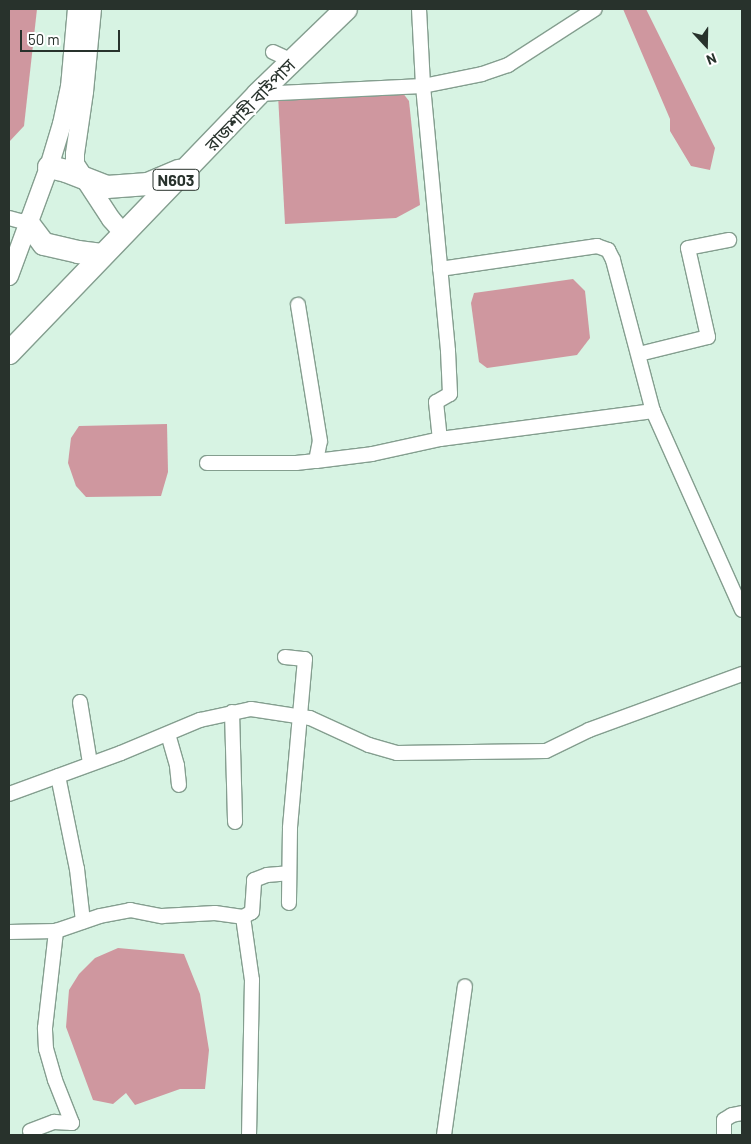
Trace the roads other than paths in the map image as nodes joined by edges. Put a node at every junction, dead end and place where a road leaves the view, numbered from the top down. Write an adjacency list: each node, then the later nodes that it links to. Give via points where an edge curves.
1 (77, 9): 9 (street, via 70,87)
2 (92, 9): 10 (street, via 74,154)
3 (346, 9): 7 (highway, রাজশাহী বাইপাস / N603, via 283,56)
4 (419, 9): 6 (street)
5 (596, 9): 6 (street, via 508,65 482,74)
6 (423, 86): 7 (street); 15 (street)
7 (258, 94): 8 (highway, রাজশাহী বাইপাস / N603)
8 (191, 166): 10 (highway, via 148,184 107,187); 12 (highway, রাজশাহী বাইপাস / N603)
9 (49, 167): 10 (highway); 11 (street)
10 (85, 179): 12 (street)
11 (18, 221): 14 (highway, via 44,244); 16 (street)
12 (123, 234): 14 (highway, রাজশাহী বাইপাস / N603)
13 (730, 240): 19 (street, via 688,248 708,337)
14 (102, 255): 18 (highway, রাজশাহী বাইপাস / N603)
15 (440, 269): 19 (street, via 597,246 608,250); 21 (street, via 450,394 436,402)
16 (9, 276)
17 (298, 305): 22 (street, via 320,441)
18 (9, 353)
19 (638, 354): 20 (street)
20 (653, 411): 21 (street); 24 (street)
21 (440, 439): 22 (street, via 372,454)
22 (316, 461): 23 (street)
23 (206, 463)
24 (742, 610)
25 (284, 657): 29 (street, via 305,659)
26 (742, 674): 29 (street, via 588,730 546,751 397,754)
27 (80, 702): 31 (street)
28 (232, 712): 29 (street, via 251,708); 30 (street, via 200,720); 35 (street)
29 (301, 716): 36 (street)
30 (168, 734): 31 (street); 33 (street, via 178,766)
31 (90, 763): 32 (street)
32 (58, 776): 34 (street); 39 (street, via 76,861)
33 (178, 785)
34 (9, 794)
35 (235, 822)
36 (288, 873): 37 (street); 38 (street, via 254,880 252,912)
37 (289, 903)
38 (243, 917): 39 (street, via 215,913 162,916 130,910); 46 (street, via 252,980)
39 (83, 922): 40 (street)
40 (56, 931): 41 (street); 44 (street, via 45,1028 46,1049)
41 (9, 932)
42 (465, 986): 47 (street)
43 (742, 1113): 48 (street, via 724,1120)
44 (73, 1129): 45 (street, via 54,1122)
45 (30, 1131)
46 (249, 1135)
47 (444, 1135)
48 (724, 1135)

